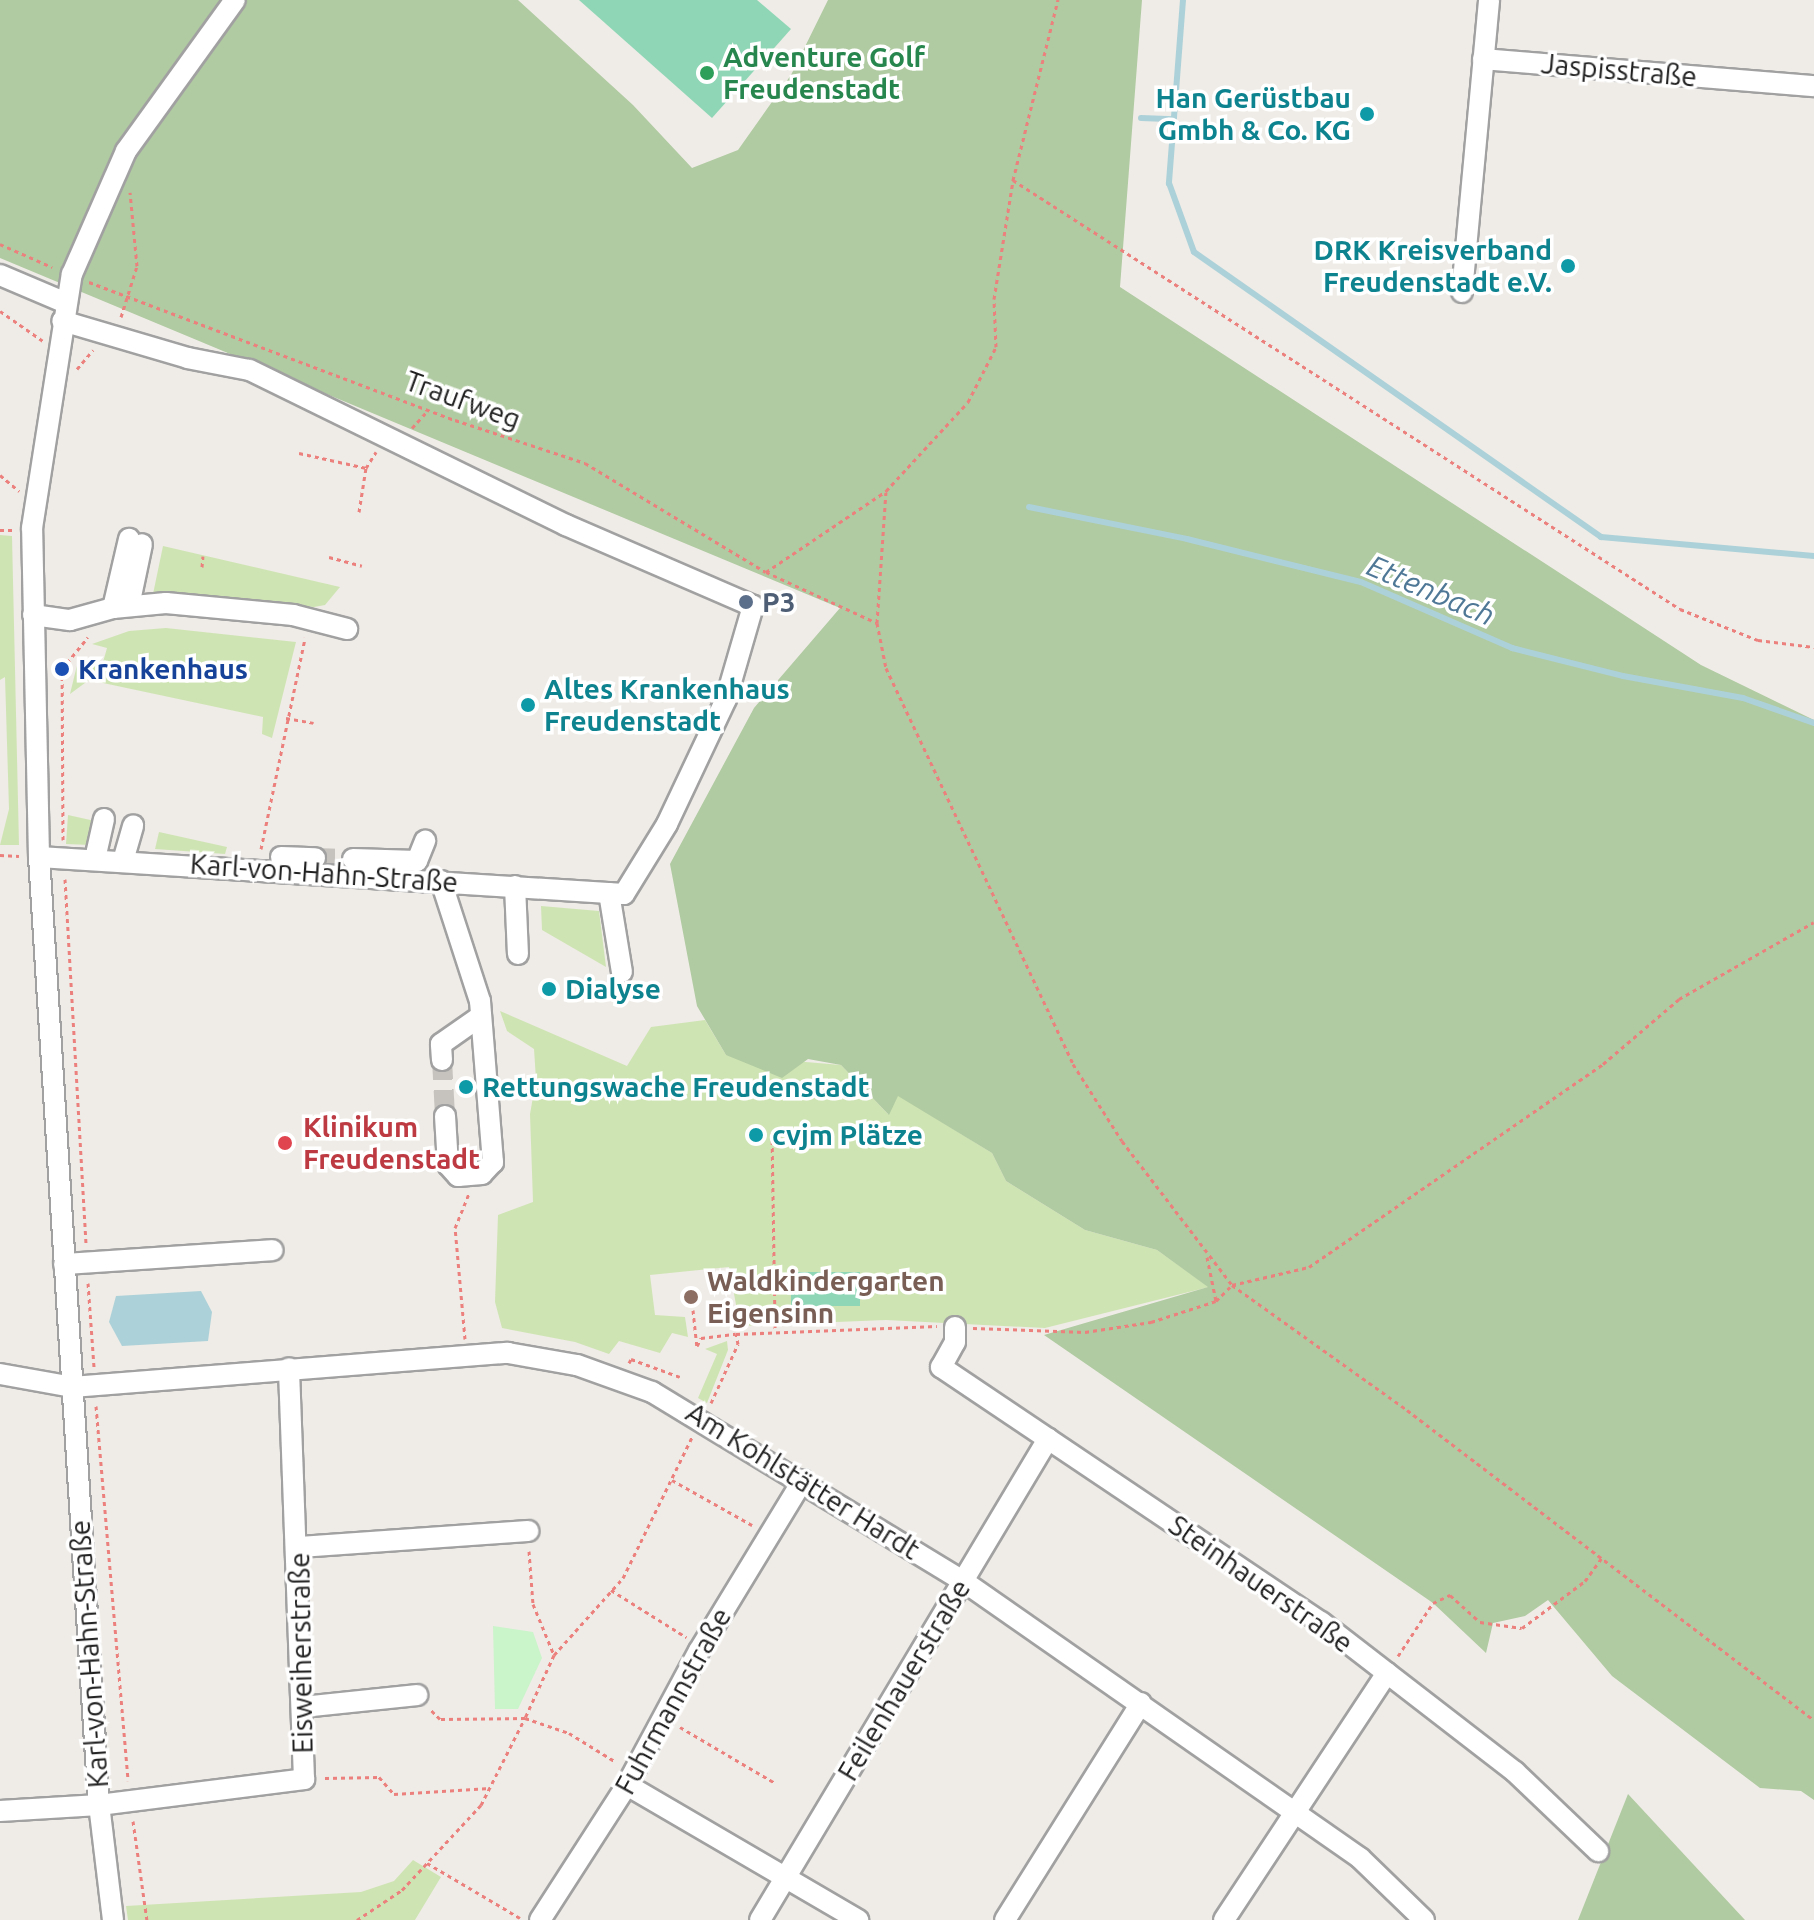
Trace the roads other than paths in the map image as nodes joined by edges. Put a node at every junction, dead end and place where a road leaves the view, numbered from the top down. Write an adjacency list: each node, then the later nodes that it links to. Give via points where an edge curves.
1 (235, 0): 7 (street, Karl-von-Hahn-Straße, via 126,151 72,274)
2 (1489, 0): 3 (street)
3 (1483, 59): 4 (street, Jaspisstraße); 6 (street)
4 (1814, 86)
5 (0, 275): 7 (street)
6 (1462, 292)
7 (64, 312): 10 (street, Karl-von-Hahn-Straße, via 32,528); 23 (street, via 108,333 249,370 566,525 753,606 726,699 638,873 624,894)
8 (135, 541): 9 (street)
9 (121, 607): 10 (street, via 70,620); 11 (street, via 166,603 293,615)
10 (33, 615): 15 (street, Karl-von-Hahn-Straße)
11 (347, 629)
12 (104, 819): 17 (street)
13 (133, 825): 19 (street)
14 (425, 841): 18 (street, via 417,861)
15 (39, 857): 17 (street, Karl-von-Hahn-Straße); 30 (street, Karl-von-Hahn-Straße)
16 (315, 858): 20 (street)
17 (95, 859): 19 (street, Karl-von-Hahn-Straße)
18 (353, 859)
19 (123, 861): 20 (street, Karl-von-Hahn-Straße)
20 (259, 862): 21 (street, Karl-von-Hahn-Straße)
21 (441, 881): 22 (street, Karl-von-Hahn-Straße); 26 (street)
22 (515, 886): 23 (street, Karl-von-Hahn-Straße); 24 (street)
23 (609, 893): 25 (street)
24 (518, 954)
25 (622, 972)
26 (481, 1016): 27 (street, via 441,1044); 28 (street, via 493,1162 482,1174 458,1176 448,1165)
27 (442, 1060)
28 (445, 1116)
29 (273, 1250): 30 (street)
30 (64, 1264): 34 (street, Karl-von-Hahn-Straße)
31 (955, 1327): 35 (street, Steinhauerstraße, via 955,1342 941,1367)
32 (289, 1368): 34 (street, Am Kohlstätter Hardt); 36 (street, Am Kohlstätter Hardt, via 508,1353 577,1365 652,1392); 38 (street, Eisweiherstraße)
33 (0, 1374): 34 (street)
34 (72, 1387): 45 (street, Karl-von-Hahn-Straße)
35 (1048, 1439): 39 (street, Feilenhauerstraße); 40 (street, Steinhauerstraße, via 1321,1622)
36 (803, 1480): 39 (street, Am Kohlstätter Hardt); 44 (street, Fuhrmannstraße, via 701,1647)
37 (528, 1531): 38 (street)
38 (299, 1547): 43 (street, Eisweiherstraße)
39 (963, 1581): 42 (street, Am Kohlstätter Hardt); 49 (street, Feilenhauerstraße)
40 (1387, 1673): 47 (street); 48 (street, Steinhauerstraße, via 1515,1772)
41 (417, 1695): 43 (street)
42 (1141, 1703): 47 (street, Am Kohlstätter Hardt); 54 (street)
43 (303, 1707): 45 (street, Eisweiherstraße, via 304,1779)
44 (630, 1778): 49 (street); 51 (street, Fuhrmannstraße)
45 (99, 1805): 46 (street, Eisweiherstraße); 50 (street, Karl-von-Hahn-Straße)
46 (0, 1811)
47 (1294, 1811): 55 (street); 56 (street, Am Kohlstätter Hardt, via 1360,1858)
48 (1598, 1851)
49 (786, 1877): 52 (street, Feilenhauerstraße); 53 (street)
50 (113, 1920)
51 (540, 1920)
52 (760, 1920)
53 (858, 1920)
54 (1005, 1920)
55 (1224, 1920)
56 (1424, 1920)

